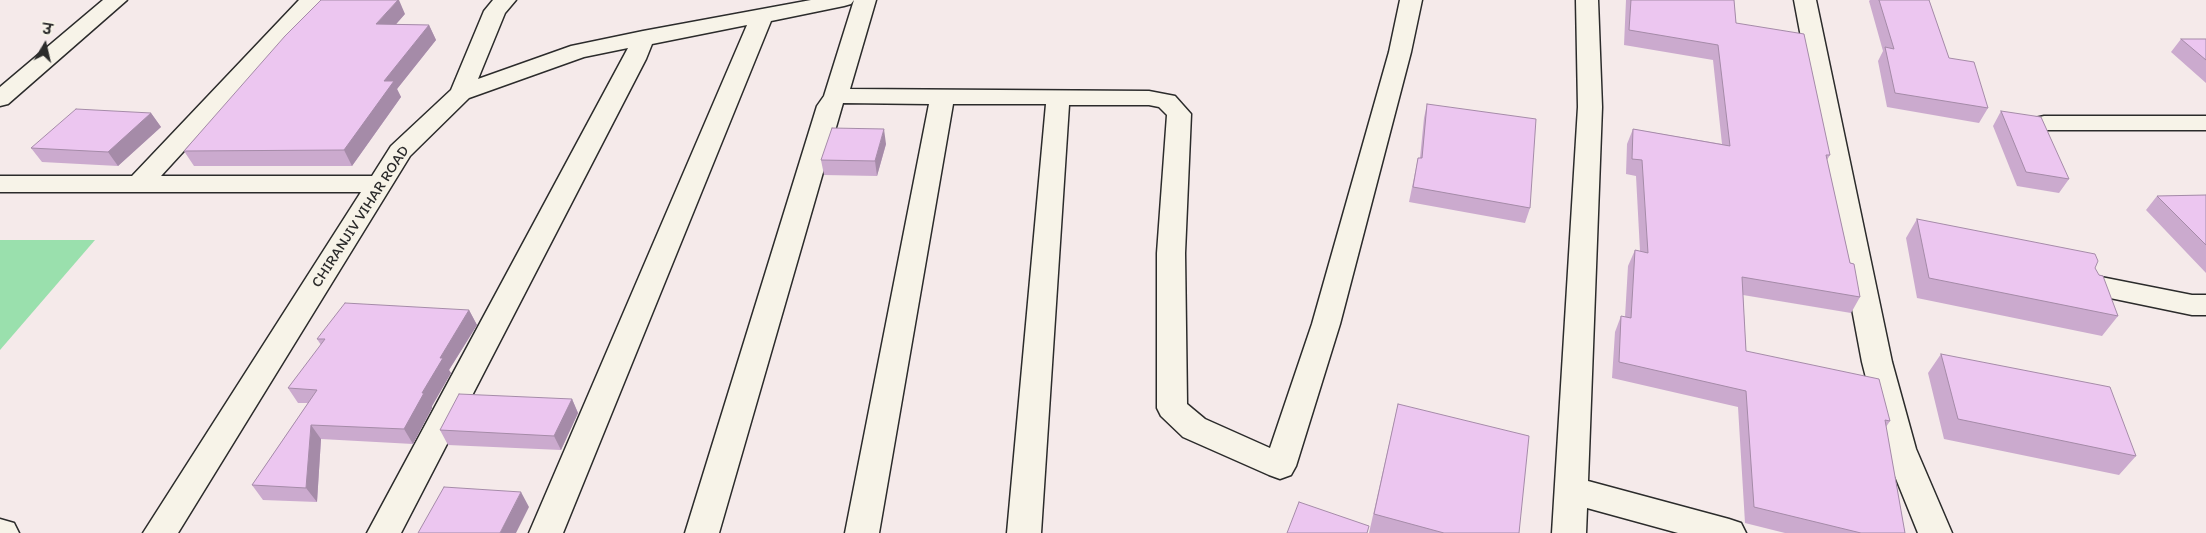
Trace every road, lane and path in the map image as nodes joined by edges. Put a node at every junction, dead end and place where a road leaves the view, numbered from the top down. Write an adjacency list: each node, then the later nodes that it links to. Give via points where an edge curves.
1 (116, 0): 15 (street)
2 (311, 0): 19 (street)
3 (505, 0): 11 (street, via 495,12)
4 (844, 0): 9 (street, CHIRANJIV VIHAR ROAD)
5 (865, 0): 12 (street)
6 (1411, 0): 14 (street, via 1400,52 1326,324 1280,466 1194,428 1172,408 1171,253 1179,114 1168,101 1149,98)
7 (1587, 0): 23 (street, via 1590,107)
8 (1805, 0): 32 (street, via 1876,362 1900,449)
9 (762, 16): 10 (street, CHIRANJIV VIHAR ROAD); 26 (street)
10 (643, 38): 11 (street, CHIRANJIV VIHAR ROAD, via 579,51); 25 (street, via 635,59)
11 (461, 93): 20 (street, CHIRANJIV VIHAR ROAD, via 400,151)
12 (836, 96): 13 (street); 27 (street, via 829,106)
13 (942, 97): 14 (street); 28 (street)
14 (1058, 98): 29 (street)
15 (0, 99)
16 (2044, 123): 17 (street)
17 (2206, 123)
18 (0, 184): 19 (street)
19 (139, 184): 20 (street)
20 (380, 184): 24 (street, CHIRANJIV VIHAR ROAD)
21 (2096, 286): 22 (street)
22 (2206, 305)
23 (1571, 490): 30 (street); 31 (street)
24 (160, 533)
25 (384, 533)
26 (546, 533)
27 (702, 533)
28 (862, 533)
29 (1024, 533)
30 (1569, 533)
31 (1728, 533)
32 (1934, 533)

